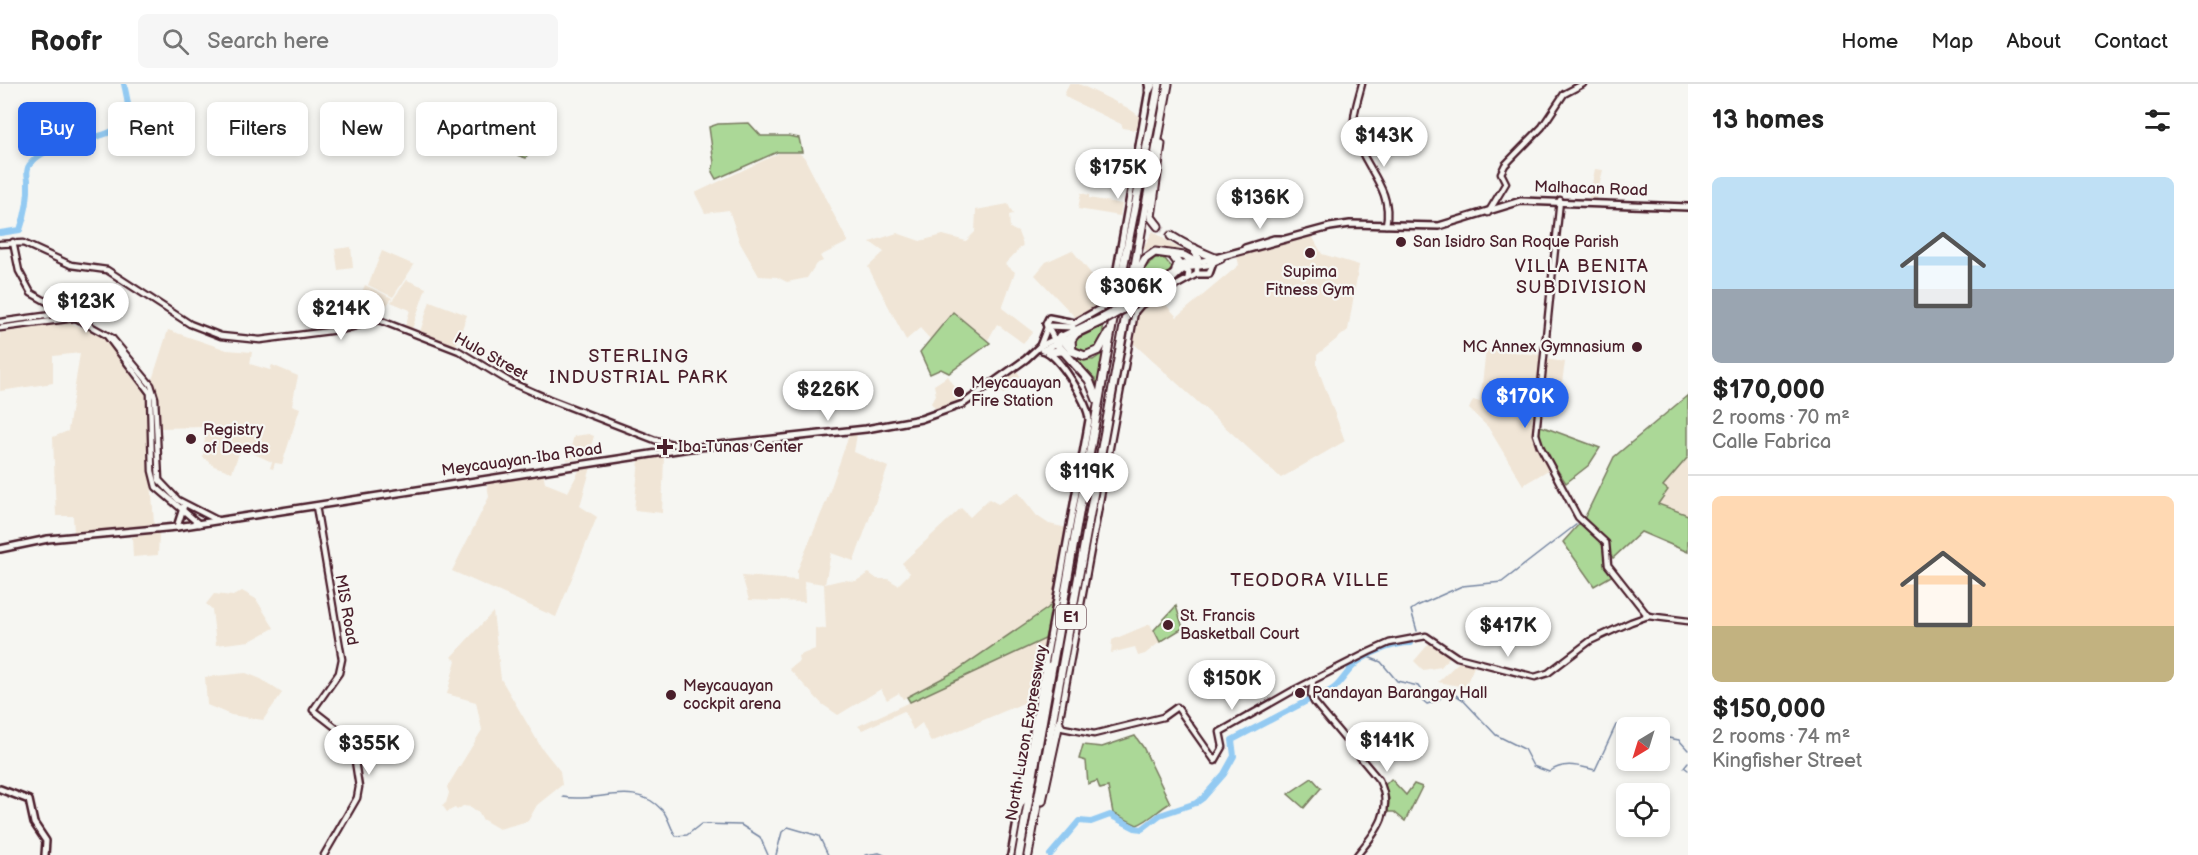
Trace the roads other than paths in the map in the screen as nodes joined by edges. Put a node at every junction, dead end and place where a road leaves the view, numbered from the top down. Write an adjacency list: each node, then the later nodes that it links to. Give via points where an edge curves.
1 (1159, 84): 28 (highway, North Luzon Expressway / E1)
2 (1168, 84): 6 (highway, North Luzon Expressway / E1)
3 (1362, 84): 10 (street, via 1355,135 1389,207)
4 (1583, 84): 9 (street, via 1564,94 1542,128 1505,165 1501,172 1506,183)
5 (1150, 85): 30 (main road, via 1112,297 1105,306 1075,323 1053,317)
6 (1163, 112): 11 (highway, via 1151,217); 22 (highway, North Luzon Expressway / E1)
7 (1560, 201): 8 (main road, Malhacan Road); 9 (main road, Malhacan Road, via 1521,201); 44 (street, via 1537,439 1578,517 1606,543 1608,565)
8 (1688, 207)
9 (1488, 213): 10 (main road, Malhacan Road, via 1439,226)
10 (1386, 225): 17 (main road, Malhacan Road, via 1340,225)
11 (1158, 226)
12 (1171, 236): 15 (highway)
13 (13, 242): 14 (street); 23 (street, via 19,271 31,293); 37 (street, Hulo Street, via 72,266 107,270 190,324 221,336 260,340 345,329 379,320 463,352 530,391)
14 (0, 244)
15 (1194, 248): 17 (highway); 18 (highway)
16 (1174, 255): 18 (highway, via 1190,254); 19 (highway); 22 (highway, via 1149,255)
17 (1214, 260): 18 (main road, Malhacan Road); 20 (main road, via 1209,274)
18 (1196, 262): 19 (main road, Malhacan Road, via 1183,264); 20 (street)
19 (1180, 270): 21 (main road, via 1189,273); 28 (main road, Malhacan Road, bridge)
20 (1197, 274): 21 (street)
21 (1188, 278): 48 (street, via 1135,312)
22 (1131, 285): 51 (highway, North Luzon Expressway / E1)
23 (54, 307): 24 (street); 25 (street)
24 (66, 313): 25 (street); 26 (street)
25 (52, 315): 27 (street)
26 (77, 317): 27 (street); 39 (street, via 112,338 152,385 159,480)
27 (46, 319): 29 (street); 31 (street)
28 (1108, 319): 32 (main road, Malhacan Road); 35 (highway, via 1107,338 1097,351 1085,356); 36 (highway, North Luzon Expressway / E1)
29 (0, 322)
30 (1046, 324): 32 (main road); 33 (main road); 34 (main road)
31 (0, 328)
32 (1078, 329): 33 (main road, Malhacan Road); 35 (highway, via 1071,340)
33 (1058, 339): 34 (highway); 34 (main road, Meycauayan-Iba Road); 35 (highway)
34 (1050, 351): 36 (highway, via 1092,385); 37 (main road, Meycauayan-Iba Road, via 1031,355 963,404 937,415 866,429); 50 (main road, via 1087,407 1089,420)
35 (1072, 351)
36 (1098, 408): 46 (highway, North Luzon Expressway / E1)
37 (690, 448): 38 (main road, Meycauayan-Iba Road)
38 (316, 506): 40 (main road, Meycauayan-Iba Road); 53 (street, MIS Road, via 342,659 339,673 313,710 349,738 359,787 359,795)
39 (183, 507): 40 (street); 41 (street); 42 (main road)
40 (220, 521): 41 (main road, Meycauayan-Iba Road)
41 (199, 524): 42 (main road, Meycauayan-Iba Road)
42 (177, 527): 43 (main road, Meycauayan-Iba Road, via 48,539)
43 (0, 549)
44 (1648, 616): 45 (street); 47 (street, via 1590,642 1539,676 1457,657 1426,636 1389,644)
45 (1688, 621)
46 (1056, 650): 50 (highway, via 1047,674); 55 (highway, North Luzon Expressway / E1)
47 (1313, 680): 48 (street, via 1220,732 1223,747 1215,761 1177,707 1163,717 1094,734); 57 (street, via 1314,702 1379,780 1385,795 1380,825)
48 (1061, 725): 51 (highway)
49 (0, 789): 52 (main road, via 30,801 34,823 45,838)
50 (1019, 806): 54 (main road)
51 (1031, 838): 56 (highway, North Luzon Expressway / E1)
52 (45, 855)
53 (324, 855)
54 (1011, 855)
55 (1019, 855)
56 (1028, 855)
57 (1357, 855)

